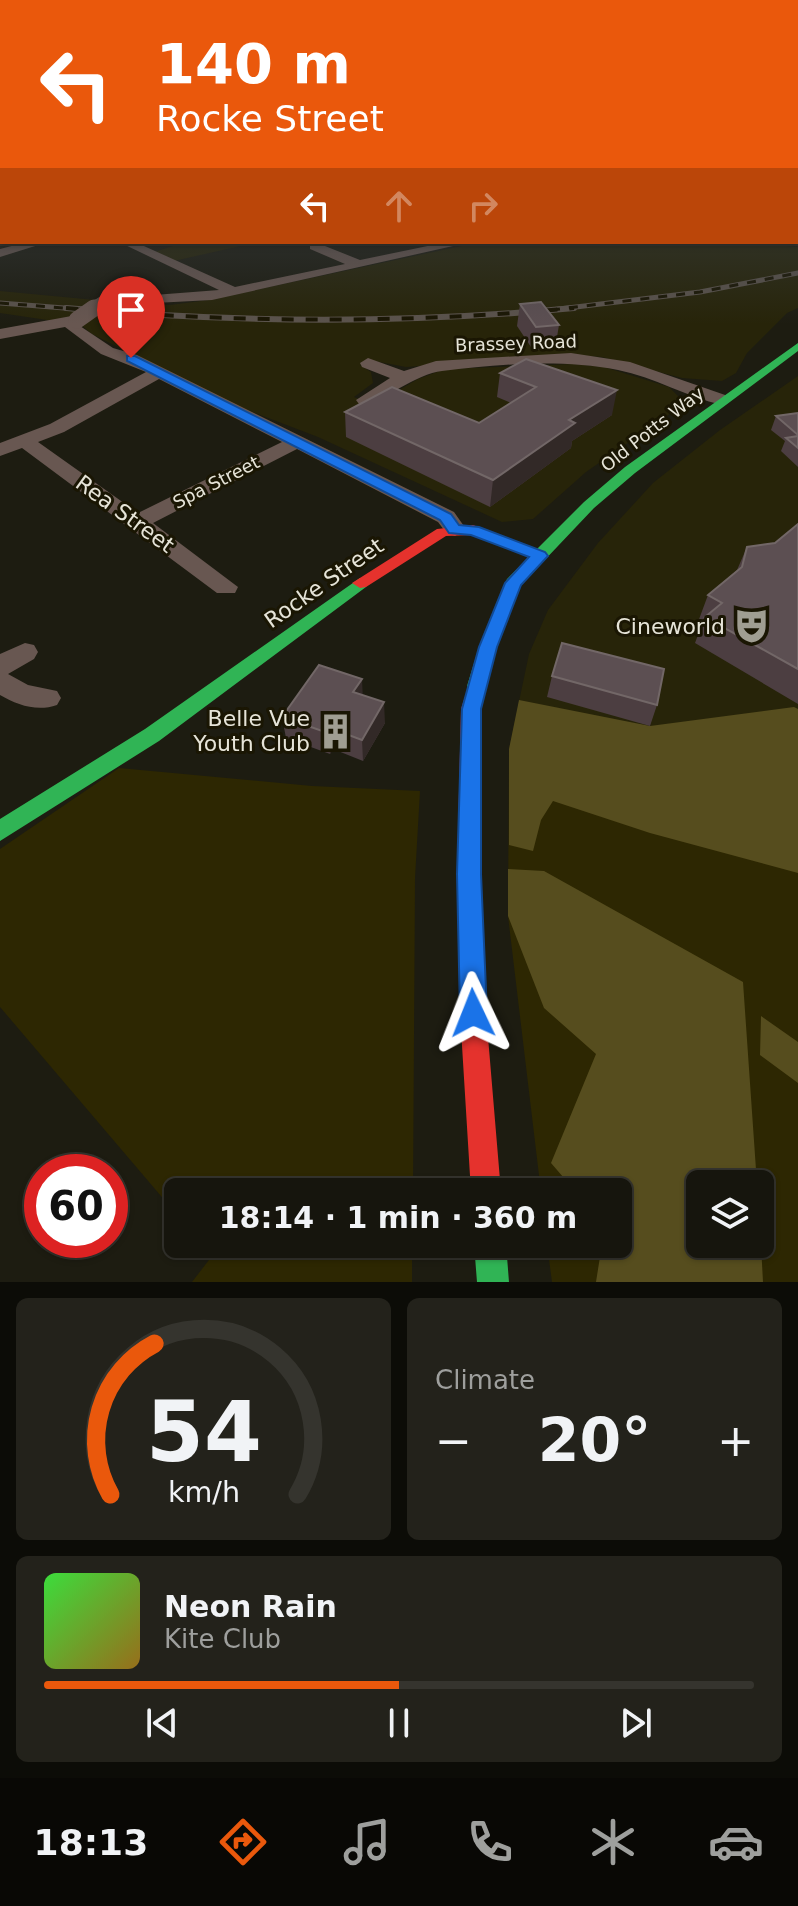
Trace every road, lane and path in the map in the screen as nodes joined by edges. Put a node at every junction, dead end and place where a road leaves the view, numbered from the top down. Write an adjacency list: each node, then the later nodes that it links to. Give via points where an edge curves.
1 (34, 244): 5 (street)
2 (129, 244): 7 (street)
3 (456, 244): 6 (street)
4 (315, 246): 6 (street)
5 (0, 253)
6 (360, 265): 7 (street)
7 (233, 291): 8 (street, bridge, via 102,303)
8 (74, 324): 9 (street); 12 (street, via 90,341)
9 (0, 334)
10 (798, 346): 15 (main road, Old Potts Way)
11 (368, 363): 13 (street)
12 (156, 374): 16 (street); 17 (street)
13 (403, 377): 14 (street, Brassey Road); 15 (street, Brassey Road, via 436,366 571,358 624,366)
14 (365, 400)
15 (722, 400): 21 (main road, Old Potts Way, via 589,505)
16 (24, 441): 18 (street); 19 (street, Rea Street)
17 (297, 442): 19 (street, Spa Street); 20 (street, via 446,517)
18 (0, 450)
19 (136, 523): 22 (street, Rea Street)
20 (455, 529): 21 (main road, via 473,530); 30 (main road, Rocke Street, via 343,594 152,735)
21 (540, 556): 23 (main road); 29 (main road, Old Potts Way, via 513,583 488,647 471,709)
22 (226, 587)
23 (532, 589)
24 (25, 652): 25 (street)
25 (0, 667)
26 (0, 682): 28 (street, via 22,695)
27 (496, 689): 29 (main road, Old Potts Way)
28 (47, 698)
29 (470, 758): 31 (main road, Old Potts Way, via 473,998)
30 (0, 831)
31 (485, 1178)
32 (491, 1258): 33 (main road)
33 (493, 1282)

